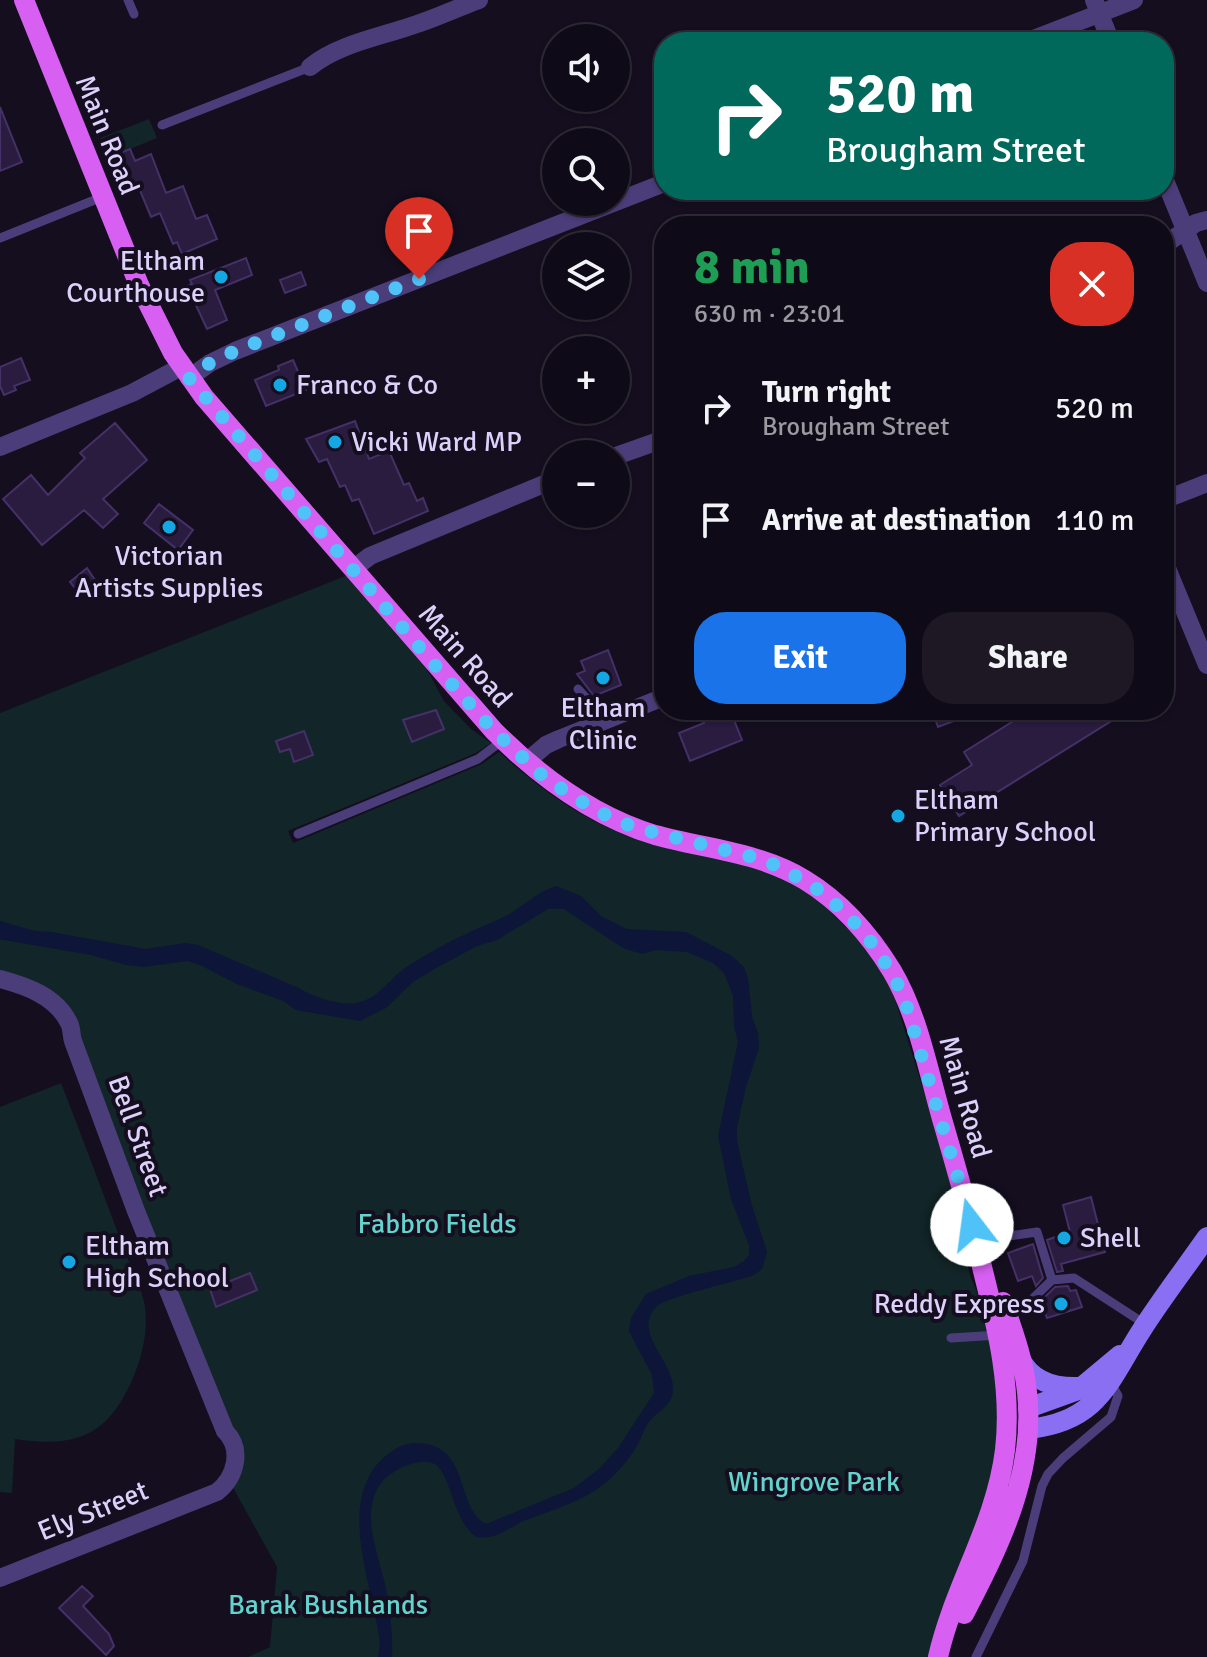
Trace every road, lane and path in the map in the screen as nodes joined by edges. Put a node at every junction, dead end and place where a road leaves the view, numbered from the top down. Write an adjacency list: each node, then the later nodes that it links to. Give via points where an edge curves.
1 (24, 0): 12 (main road, Main Road)
2 (128, 0): 6 (lane)
3 (479, 0): 9 (street, via 352,45)
4 (1134, 0): 5 (street)
5 (1097, 7): 7 (street); 8 (street)
6 (134, 14)
7 (1046, 32)
8 (1107, 32)
9 (310, 67): 10 (lane)
10 (162, 125)
11 (654, 187): 19 (street)
12 (102, 197): 16 (lane); 19 (main road, Main Road, via 157,324)
13 (1173, 200): 15 (street)
14 (1207, 220): 15 (street)
15 (1185, 230): 17 (street); 18 (street)
16 (0, 238)
17 (1174, 238)
18 (1207, 283)
19 (185, 372): 21 (street); 26 (main road, Main Road)
20 (654, 443): 22 (street)
21 (0, 447)
22 (630, 451)
23 (1207, 483): 25 (street)
24 (542, 485): 26 (street, via 370,556)
25 (1174, 496)
26 (353, 569): 32 (main road, Main Road)
27 (1174, 585): 28 (street)
28 (1207, 665)
29 (578, 689): 31 (lane)
30 (654, 701): 31 (street)
31 (599, 723): 33 (street, via 546,745)
32 (503, 740): 33 (main road, Main Road); 34 (lane, via 478,759)
33 (526, 762): 39 (main road, Main Road, via 615,820 761,859 806,880 843,910 879,952 903,994)
34 (298, 834)
35 (0, 979): 37 (street)
36 (0, 989): 37 (street)
37 (38, 998): 50 (street, Bell Street, via 52,1002 66,1018 142,1228 232,1438 235,1463)
38 (1207, 1237): 42 (street)
39 (978, 1241): 40 (lane, via 1037,1232); 41 (main road, Main Road)
40 (1052, 1280): 41 (lane); 42 (lane, via 1074,1278)
41 (1004, 1326): 43 (lane); 44 (main road, Main Road); 48 (main road, Main Road)
42 (1142, 1329): 45 (street); 46 (street, via 1107,1369)
43 (951, 1338)
44 (1020, 1358): 46 (street, via 1042,1381); 47 (main road, Main Road)
45 (1111, 1383): 46 (street); 49 (street, via 1077,1416); 53 (lane, via 1118,1396 1111,1417 1063,1458 1042,1486 1023,1561)
46 (1077, 1390): 47 (street)
47 (1028, 1408): 48 (main road); 49 (main road, Main Road)
48 (1007, 1423): 49 (main road); 52 (main road, Main Road, via 999,1488 948,1624)
49 (1029, 1429): 52 (main road, Main Road, via 1014,1505)
50 (225, 1476): 51 (street, Ely Street, via 221,1490)
51 (0, 1578)
52 (941, 1657)
53 (976, 1657)

